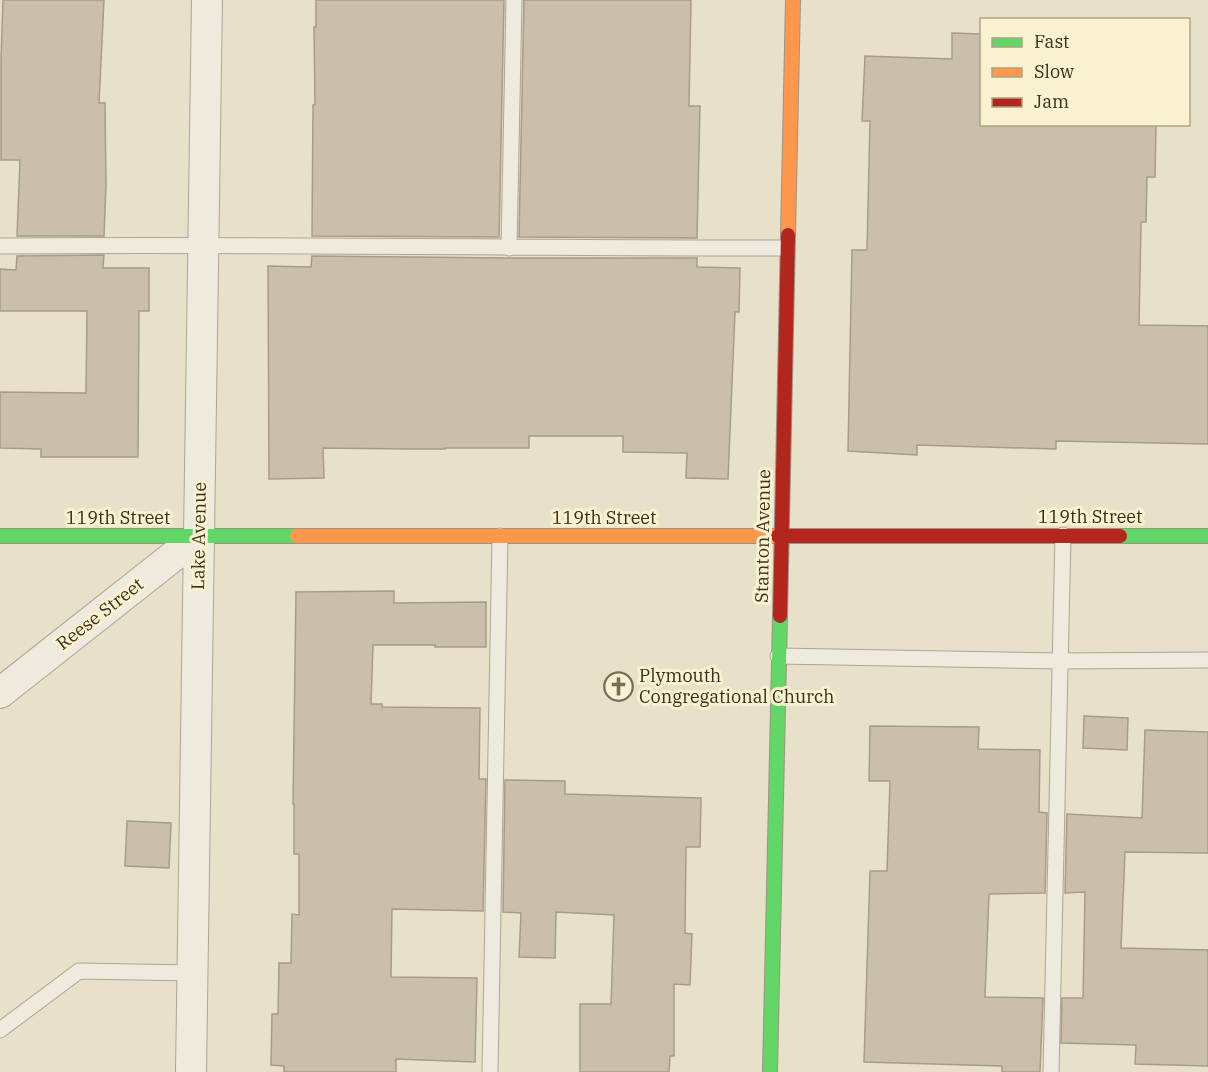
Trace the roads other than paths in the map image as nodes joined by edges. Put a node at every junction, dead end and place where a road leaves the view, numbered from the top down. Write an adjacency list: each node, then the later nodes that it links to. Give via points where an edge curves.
1 (207, 0): 4 (street, Lake Avenue)
2 (514, 0): 6 (lane)
3 (793, 0): 7 (street, Stanton Avenue)
4 (203, 244): 5 (lane); 6 (lane); 10 (street, Lake Avenue)
5 (0, 246)
6 (509, 248): 7 (lane)
7 (787, 248): 12 (street, Stanton Avenue)
8 (1063, 535): 12 (street, 119th Street); 13 (street, 119th Street); 16 (lane)
9 (0, 536): 10 (street, 119th Street)
10 (199, 536): 11 (street, 119th Street); 17 (street, Reese Street); 18 (street, Lake Avenue)
11 (500, 536): 12 (street, 119th Street); 21 (lane)
12 (781, 536): 14 (street, Stanton Avenue)
13 (1208, 536)
14 (778, 656): 16 (lane); 22 (street, Stanton Avenue)
15 (1208, 660): 16 (lane)
16 (1060, 661): 23 (lane)
17 (0, 693)
18 (193, 973): 19 (lane, via 79,971); 20 (street, Lake Avenue)
19 (0, 1030)
20 (191, 1072)
21 (490, 1072)
22 (770, 1072)
23 (1051, 1072)

